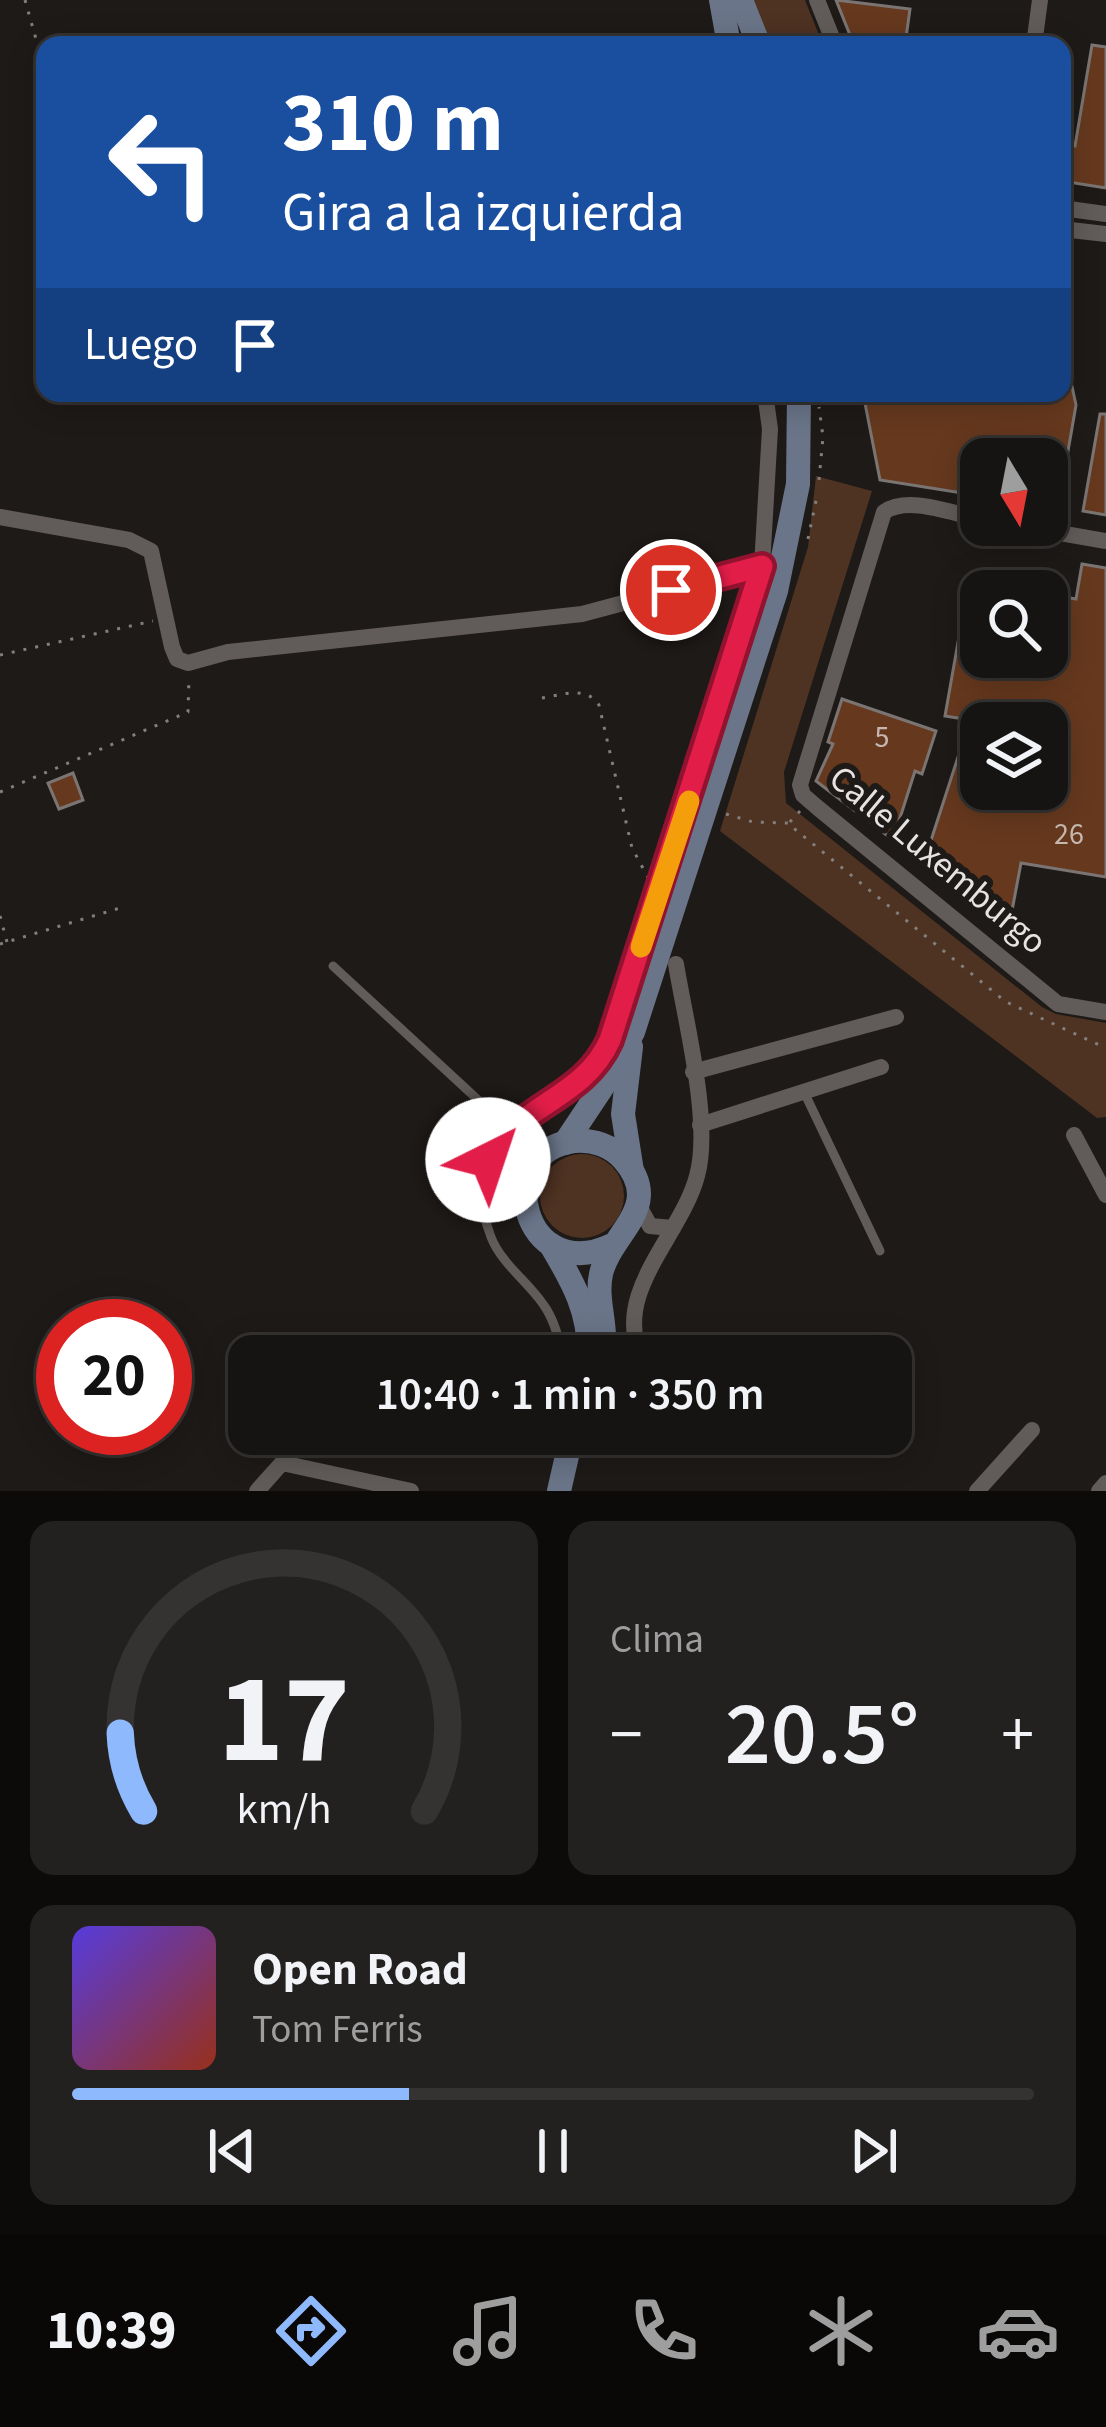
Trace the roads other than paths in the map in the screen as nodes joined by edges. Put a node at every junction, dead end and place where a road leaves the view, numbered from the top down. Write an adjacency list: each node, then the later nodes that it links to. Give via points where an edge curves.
1 (721, 0): 5 (main road)
2 (741, 0): 6 (main road)
3 (817, 0): 7 (street)
4 (1040, 0): 8 (street)
5 (727, 36)
6 (755, 36)
7 (831, 36)
8 (1035, 36)
9 (1071, 209): 10 (street)
10 (1106, 214)
11 (1071, 230): 12 (street)
12 (1106, 235)
13 (766, 402): 19 (street)
14 (808, 402): 24 (main road, via 776,591)
15 (960, 515): 22 (street, Calle Luxemburgo, via 892,506 879,522 800,785 1058,1004)
16 (0, 517): 19 (street, via 144,546 177,659 188,663 582,614)
17 (1068, 534): 18 (street)
18 (1106, 541)
19 (762, 566): 29 (lane, via 603,1056 579,1084)
20 (676, 964): 26 (street)
21 (333, 966): 29 (lane)
22 (1106, 1012)
23 (896, 1017): 26 (street)
24 (633, 1032): 31 (main road); 32 (main road, via 623,1114)
25 (881, 1067): 27 (street)
26 (693, 1072): 28 (street)
27 (804, 1092): 28 (street); 39 (lane)
28 (700, 1125): 36 (street, via 696,1181)
29 (512, 1131): 31 (lane); 33 (lane); 41 (lane, via 488,1160 484,1213 493,1243 546,1307)
30 (1074, 1136): 34 (street)
31 (561, 1145): 32 (main road, via 603,1145); 33 (main road)
32 (632, 1171): 35 (main road)
33 (528, 1178): 38 (main road, via 526,1210)
34 (1106, 1195)
35 (638, 1204): 36 (street, via 650,1226); 37 (main road)
36 (673, 1228): 40 (street)
37 (617, 1241): 38 (main road, via 575,1254); 40 (street, via 651,1238); 43 (main road, via 599,1282)
38 (551, 1245): 42 (main road, via 581,1300)
39 (880, 1251)
40 (660, 1252): 44 (street, via 638,1296)
41 (556, 1335)
42 (589, 1335)
43 (604, 1335)
44 (636, 1335)
45 (1032, 1430): 51 (street)
46 (568, 1455): 50 (main road)
47 (1106, 1483): 52 (street)
48 (257, 1491): 49 (street, via 282,1463)
49 (408, 1491)
50 (560, 1491)
51 (977, 1491)
52 (1099, 1491)

